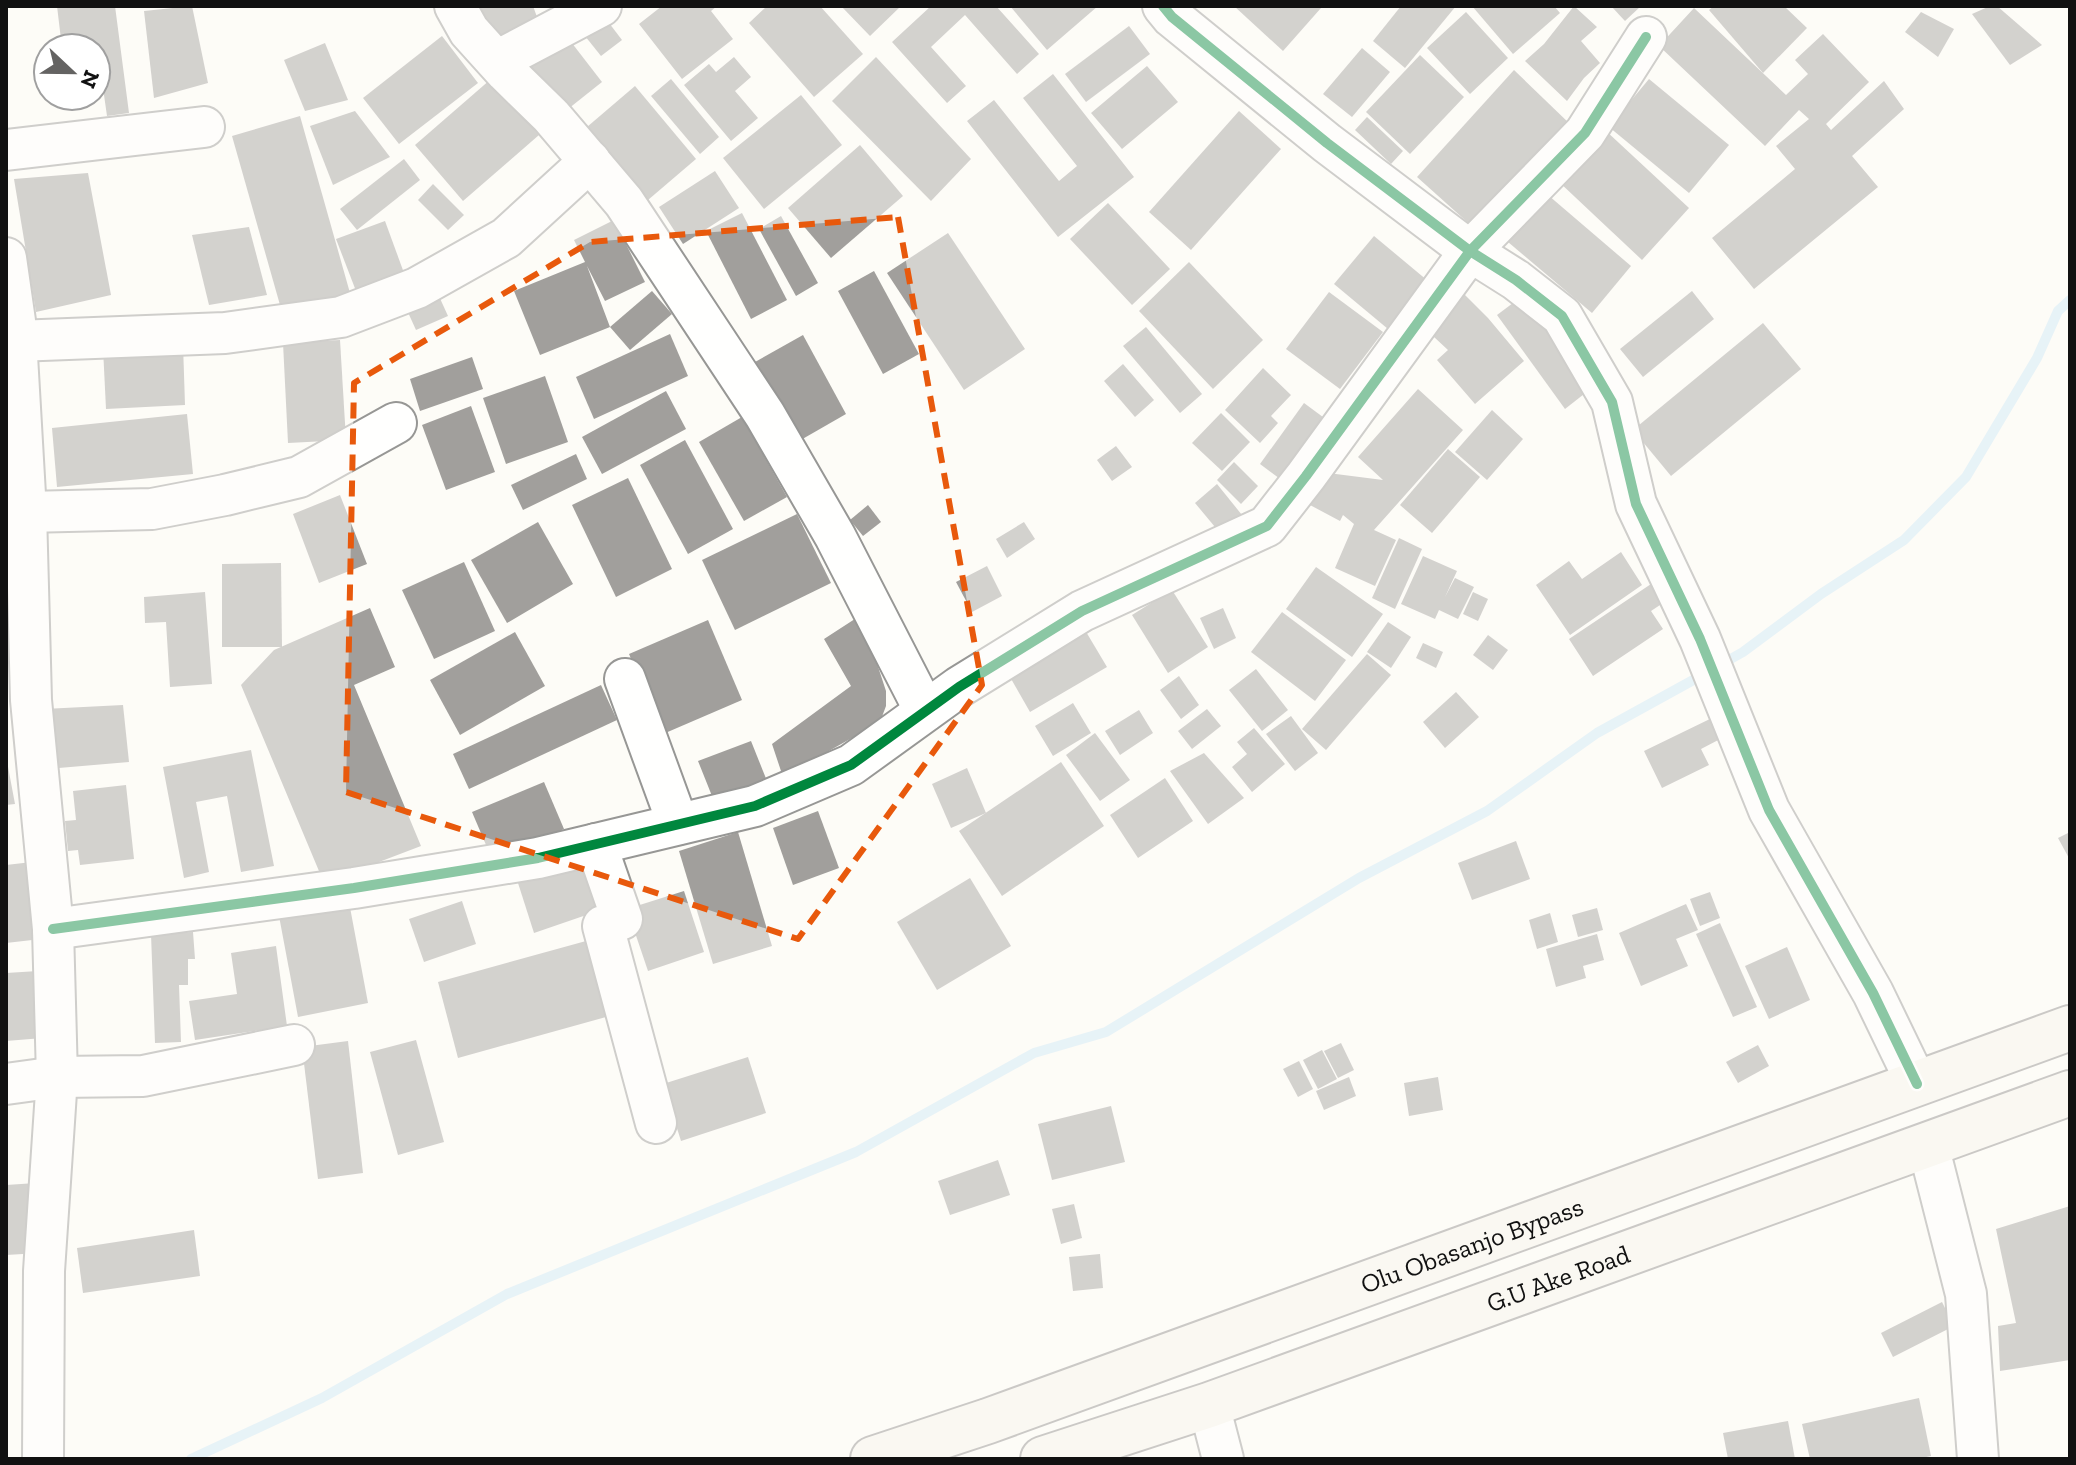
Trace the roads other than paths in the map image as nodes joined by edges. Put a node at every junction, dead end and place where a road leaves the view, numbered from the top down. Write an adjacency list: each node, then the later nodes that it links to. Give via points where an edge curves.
1 (455, 6): 5 (street, via 469,31)
2 (601, 6): 5 (street)
3 (1163, 6): 9 (street, via 1327,143)
4 (1646, 37): 9 (street, via 1585,133)
5 (497, 61): 8 (street)
6 (204, 127): 7 (street)
7 (6, 150)
8 (590, 161): 11 (street, via 506,238 417,288 341,317 225,333); 17 (street, via 624,202 765,415 835,536)
9 (1470, 251): 17 (street, via 1267,526 1082,611); 25 (street, via 1562,316 1612,402 1636,504 1700,639 1769,810 1873,993)
10 (7, 267): 11 (street)
11 (16, 341): 12 (street)
12 (12, 395): 14 (street)
13 (396, 423): 14 (street, via 299,477 225,495 152,509)
14 (19, 497): 15 (street)
15 (18, 648): 20 (street, via 31,700)
16 (625, 679): 18 (street)
17 (925, 711): 18 (street, via 851,765 755,806)
18 (678, 824): 19 (street)
19 (596, 844): 20 (street, via 369,886); 27 (street, via 622,919 603,926)
20 (53, 929): 23 (street)
21 (2070, 1028): 25 (main road, Olu Obasanjo Bypass)
22 (294, 1045): 23 (street, via 143,1076)
23 (57, 1077): 24 (street); 30 (street, via 44,1271)
24 (6, 1084)
25 (1917, 1084): 31 (main road, Olu Obasanjo Bypass)
26 (2070, 1093): 28 (main road, G.U Ake Road)
27 (656, 1123)
28 (1928, 1145): 29 (main road, G.U Ake Road); 34 (street, via 1966,1294)
29 (1209, 1405): 32 (main road, G.U Ake Road); 33 (street)
30 (43, 1459)
31 (873, 1459)
32 (1043, 1459)
33 (1223, 1459)
34 (1978, 1459)

